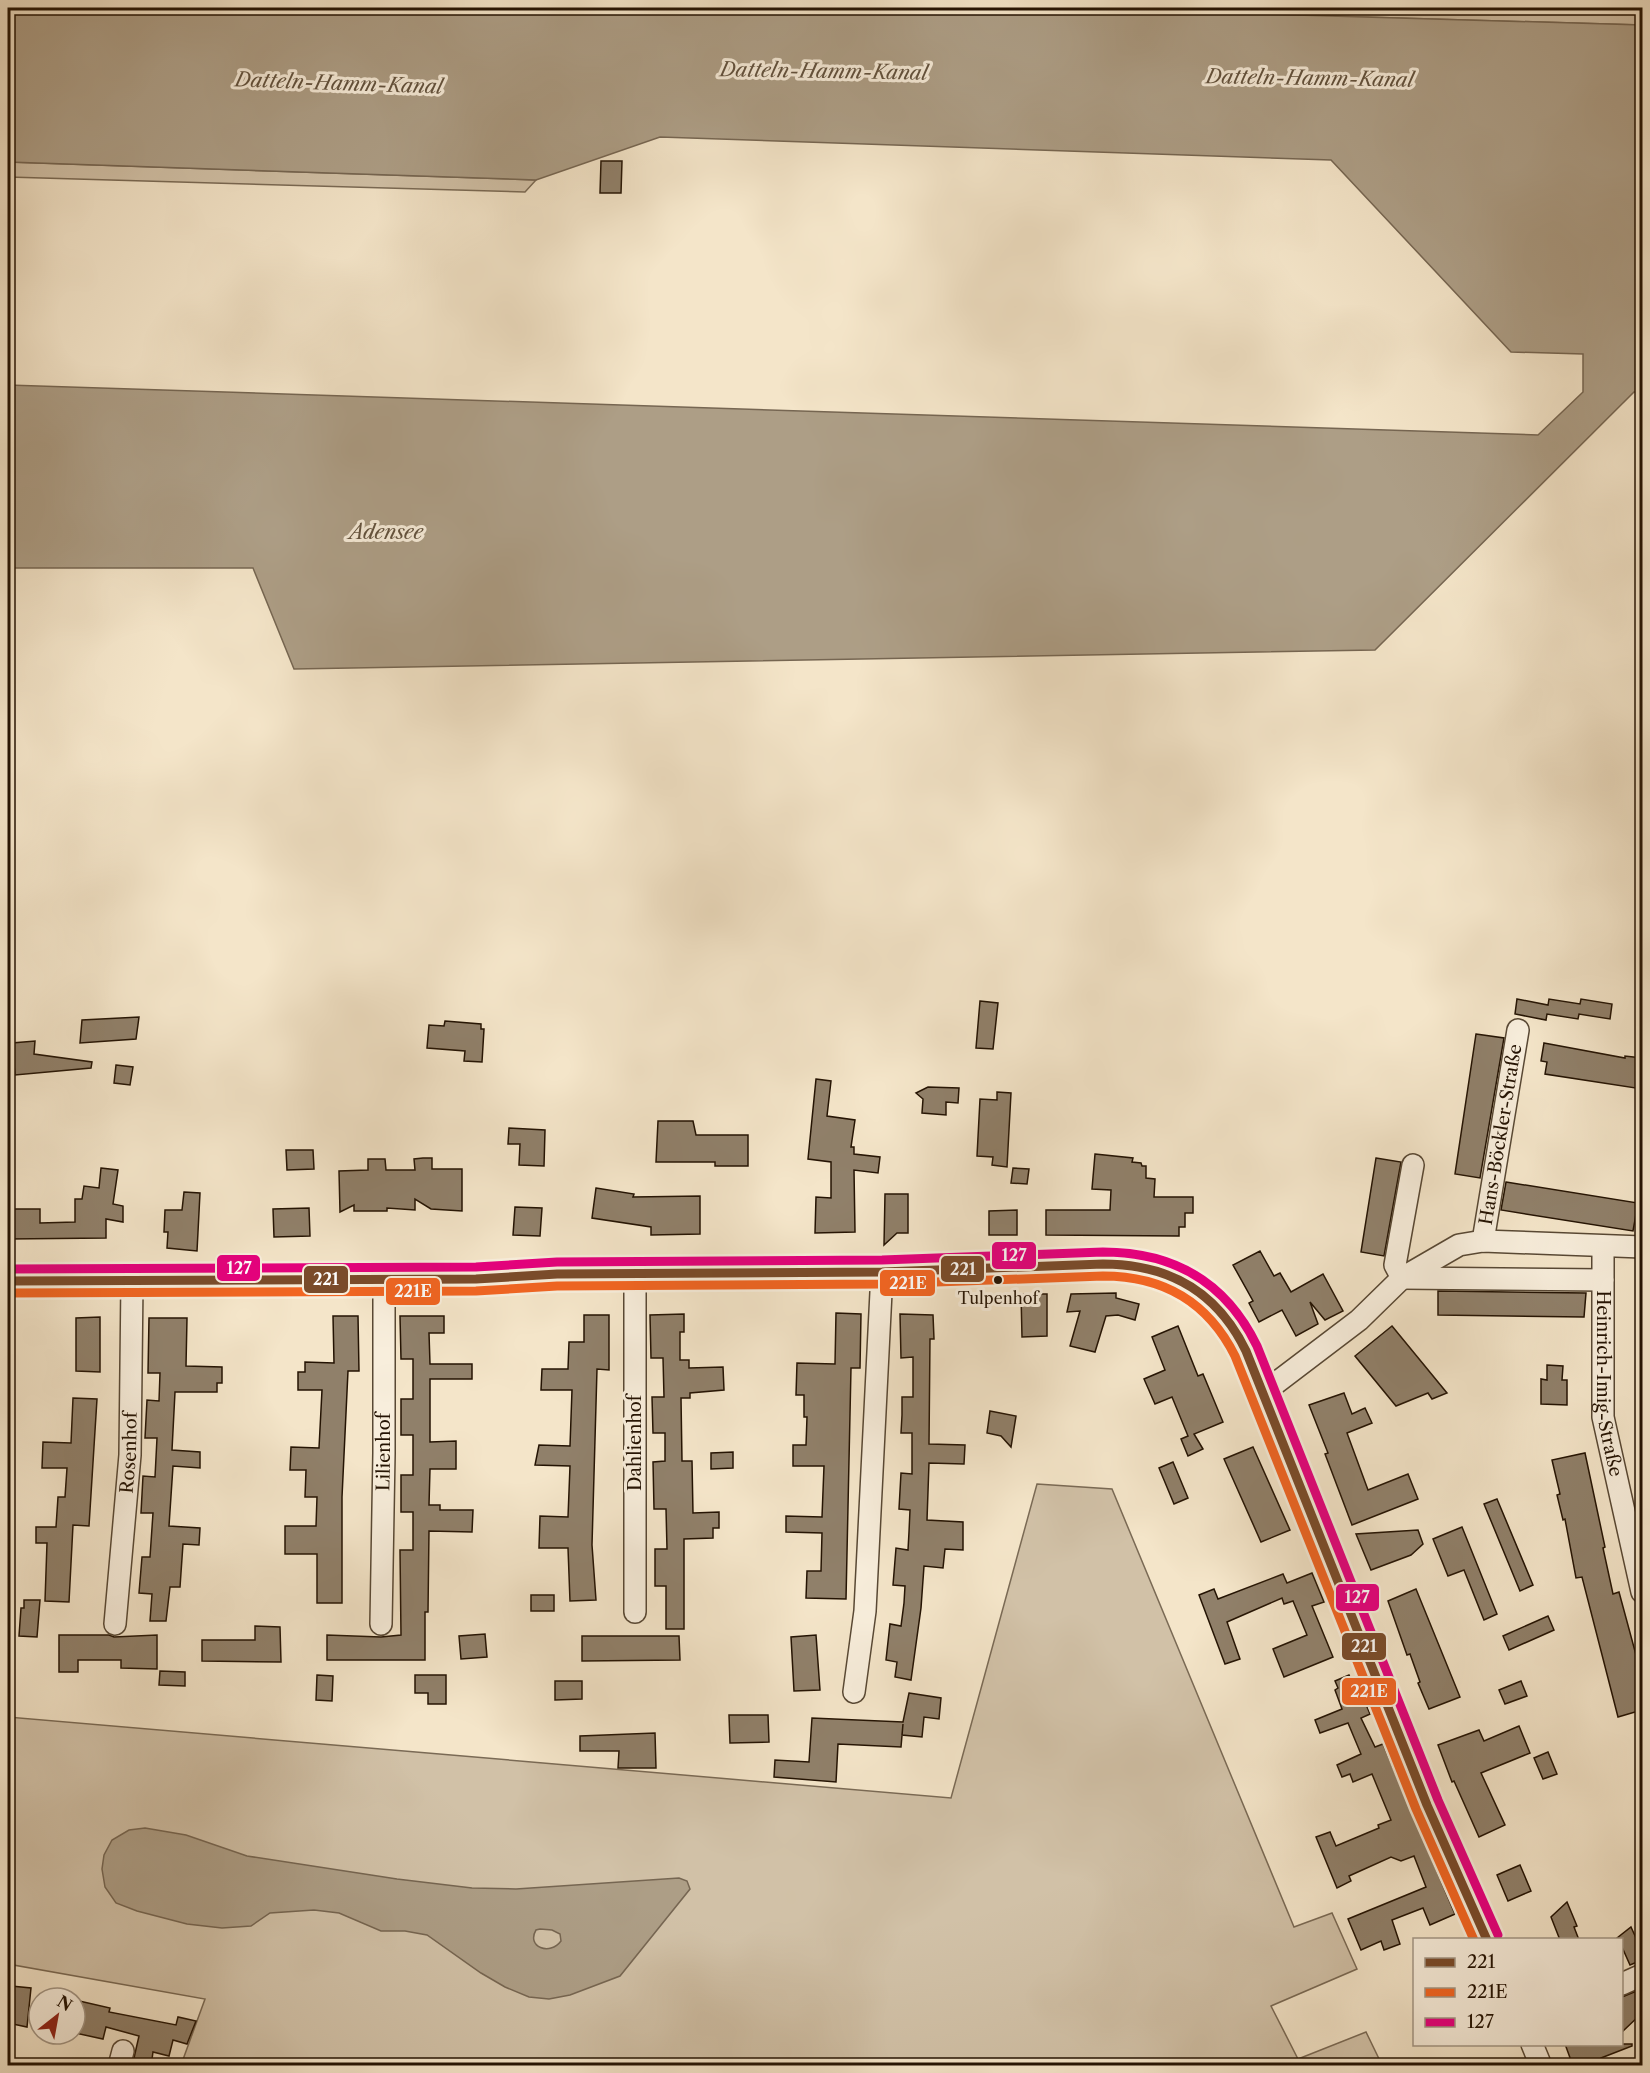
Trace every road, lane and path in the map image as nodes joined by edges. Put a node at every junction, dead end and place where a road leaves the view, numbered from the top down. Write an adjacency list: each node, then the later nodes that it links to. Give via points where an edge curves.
1 (1518, 1030): 3 (street, Hans-Böckler-Straße)
2 (1413, 1165): 8 (street, via 1395,1265)
3 (1483, 1240): 4 (street, Hans-Böckler-Straße); 8 (street, Hans-Böckler-Straße, via 1459,1245)
4 (1604, 1246): 5 (street, Hans-Böckler-Straße); 10 (street, Heinrich-Imig-Straße)
5 (1642, 1247)
6 (882, 1272): 7 (street); 13 (street, via 1103,1264 1154,1270 1194,1288 1225,1317 1239,1338); 18 (street, via 865,1611)
7 (635, 1274): 9 (street); 15 (street, Dahlienhof)
8 (1402, 1278): 10 (street, Heinrich-Imig-Straße); 13 (street, Hans-Böckler-Straße, via 1359,1320)
9 (384, 1279): 12 (street); 17 (street, Lilienhof)
10 (1603, 1280): 14 (street, Heinrich-Imig-Straße, via 1603,1417)
11 (8, 1281): 12 (street)
12 (132, 1281): 16 (street, Rosenhof, via 130,1455)
13 (1263, 1393): 19 (street, via 1427,1805)
14 (1642, 1592)
15 (635, 1612)
16 (115, 1623)
17 (381, 1624)
18 (854, 1692)
19 (1486, 1938)
20 (1642, 1975): 21 (street)
21 (1623, 1984)
22 (1533, 2046): 23 (street)
23 (1541, 2066)

